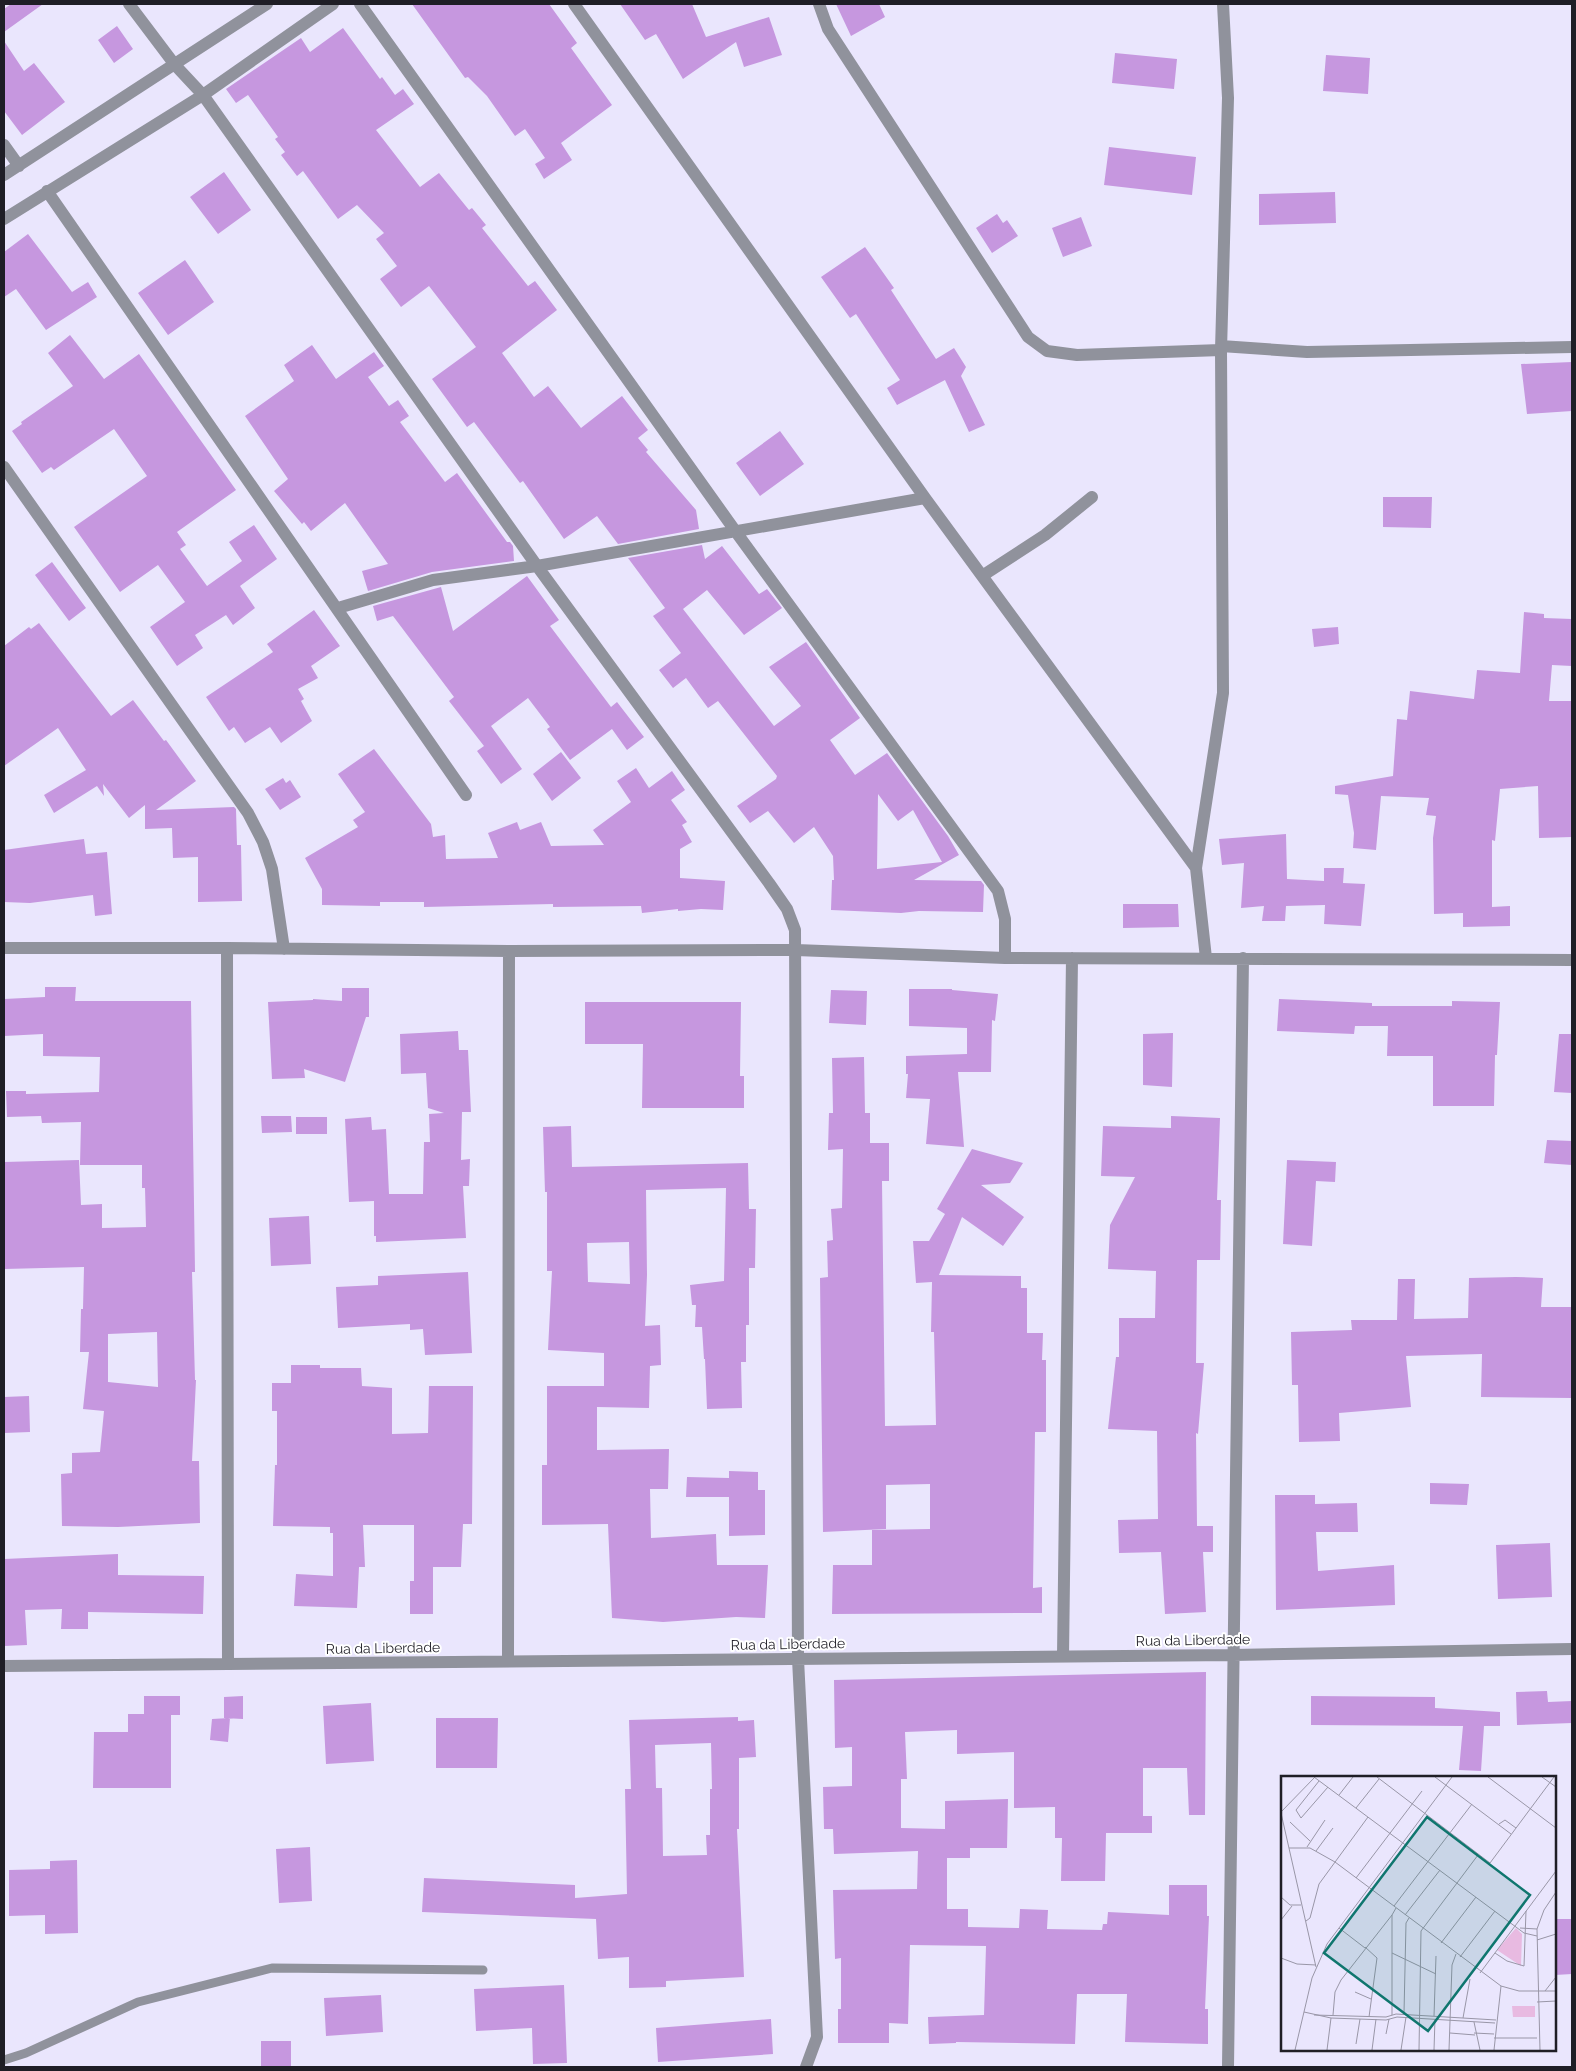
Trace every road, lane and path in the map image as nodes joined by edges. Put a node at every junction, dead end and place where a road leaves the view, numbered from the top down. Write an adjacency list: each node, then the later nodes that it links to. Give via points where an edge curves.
1 (129, 4): 8 (street)
2 (267, 4): 8 (street)
3 (333, 4): 9 (street)
4 (360, 4): 20 (street)
5 (574, 4): 19 (street)
6 (819, 4): 16 (street, via 828,29 1028,337 1047,351 1077,354)
7 (1223, 4): 16 (street, via 1228,98)
8 (175, 65): 9 (street); 11 (street)
9 (203, 95): 13 (street); 21 (street)
10 (4, 145): 11 (street)
11 (18, 166): 12 (street)
12 (4, 175)
13 (48, 191): 14 (street); 23 (street)
14 (4, 219)
15 (1572, 347): 16 (street, via 1307,352)
16 (1221, 348): 25 (street, via 1223,693)
17 (4, 467): 28 (street, via 248,813 272,869)
18 (1092, 497): 22 (street, via 1045,535)
19 (925, 498): 20 (street); 22 (street)
20 (736, 532): 21 (street); 31 (street, via 998,891 1005,919)
21 (537, 566): 23 (street, via 433,580); 29 (street, via 769,883 792,923)
22 (982, 576): 25 (street)
23 (338, 608): 24 (street)
24 (466, 795)
25 (1196, 868): 33 (street)
26 (4, 948): 27 (street)
27 (227, 948): 28 (street); 41 (street)
28 (284, 949): 30 (street)
29 (796, 950): 30 (street); 31 (street); 39 (street)
30 (509, 951): 40 (street)
31 (1005, 958): 32 (street)
32 (1072, 958): 33 (street); 38 (street)
33 (1206, 958): 34 (street)
34 (1243, 958): 35 (street); 37 (street)
35 (1572, 960)
36 (1572, 1649): 37 (street, Rua da Liberdade)
37 (1233, 1655): 38 (street, Rua da Liberdade); 46 (street)
38 (1064, 1656): 39 (street, Rua da Liberdade)
39 (798, 1658): 40 (street, Rua da Liberdade); 45 (street, via 817,2037)
40 (508, 1661): 41 (street, Rua da Liberdade)
41 (228, 1664): 42 (street, Rua da Liberdade)
42 (4, 1666)
43 (483, 1970): 44 (lane, via 272,1968 138,2002)
44 (4, 2060)
45 (806, 2067)
46 (1228, 2067)

